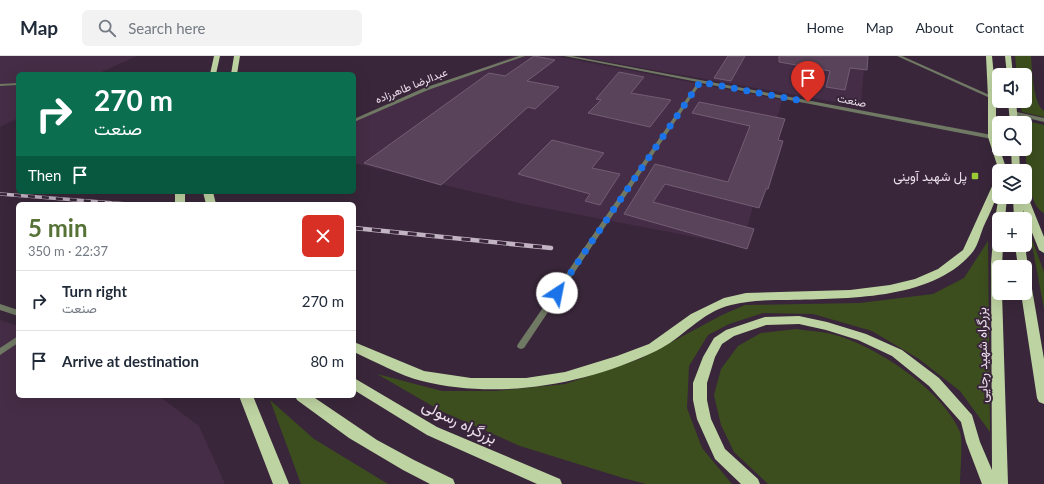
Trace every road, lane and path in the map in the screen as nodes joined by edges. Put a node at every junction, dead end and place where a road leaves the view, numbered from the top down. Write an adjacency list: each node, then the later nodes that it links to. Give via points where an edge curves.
1 (217, 56): 10 (highway)
2 (237, 56): 9 (highway)
3 (523, 56): 18 (lane, عبدالرضا طاهرزاده, via 426,89)
4 (566, 56): 11 (lane, صنعت)
5 (899, 56): 14 (lane)
6 (989, 56): 14 (highway)
7 (1008, 56): 8 (highway)
8 (1009, 68)
9 (235, 71)
10 (213, 72)
11 (700, 82): 20 (lane, صنعت); 29 (lane)
12 (16, 84): 13 (street)
13 (0, 85)
14 (992, 97)
15 (1013, 108): 16 (highway)
16 (1013, 113): 17 (highway); 19 (street)
17 (1013, 116)
18 (356, 120)
19 (1044, 120)
20 (992, 137)
21 (992, 197): 30 (highway, via 967,252 956,262 918,282 890,289 850,294 746,297 724,302 695,316 653,347 565,377 526,383 471,383 422,376)
22 (1026, 204): 23 (highway)
23 (1044, 250)
24 (997, 252): 41 (highway, بزرگراه شهید رجایی)
25 (1028, 300): 35 (highway)
26 (0, 307): 27 (street)
27 (16, 312)
28 (16, 340): 31 (lane)
29 (521, 346)
30 (356, 349)
31 (0, 352)
32 (356, 384): 38 (highway, بزرگراه رسولی, via 432,430)
33 (247, 398): 36 (highway)
34 (305, 398): 37 (highway, via 359,438 422,474)
35 (1044, 398)
36 (281, 484)
37 (447, 484)
38 (554, 484)
39 (752, 484): 40 (highway, via 720,454 704,419 700,383 709,357 718,342 730,333 765,321 799,320 862,337 897,353 934,382 967,420)
40 (990, 484)
41 (1000, 484)

